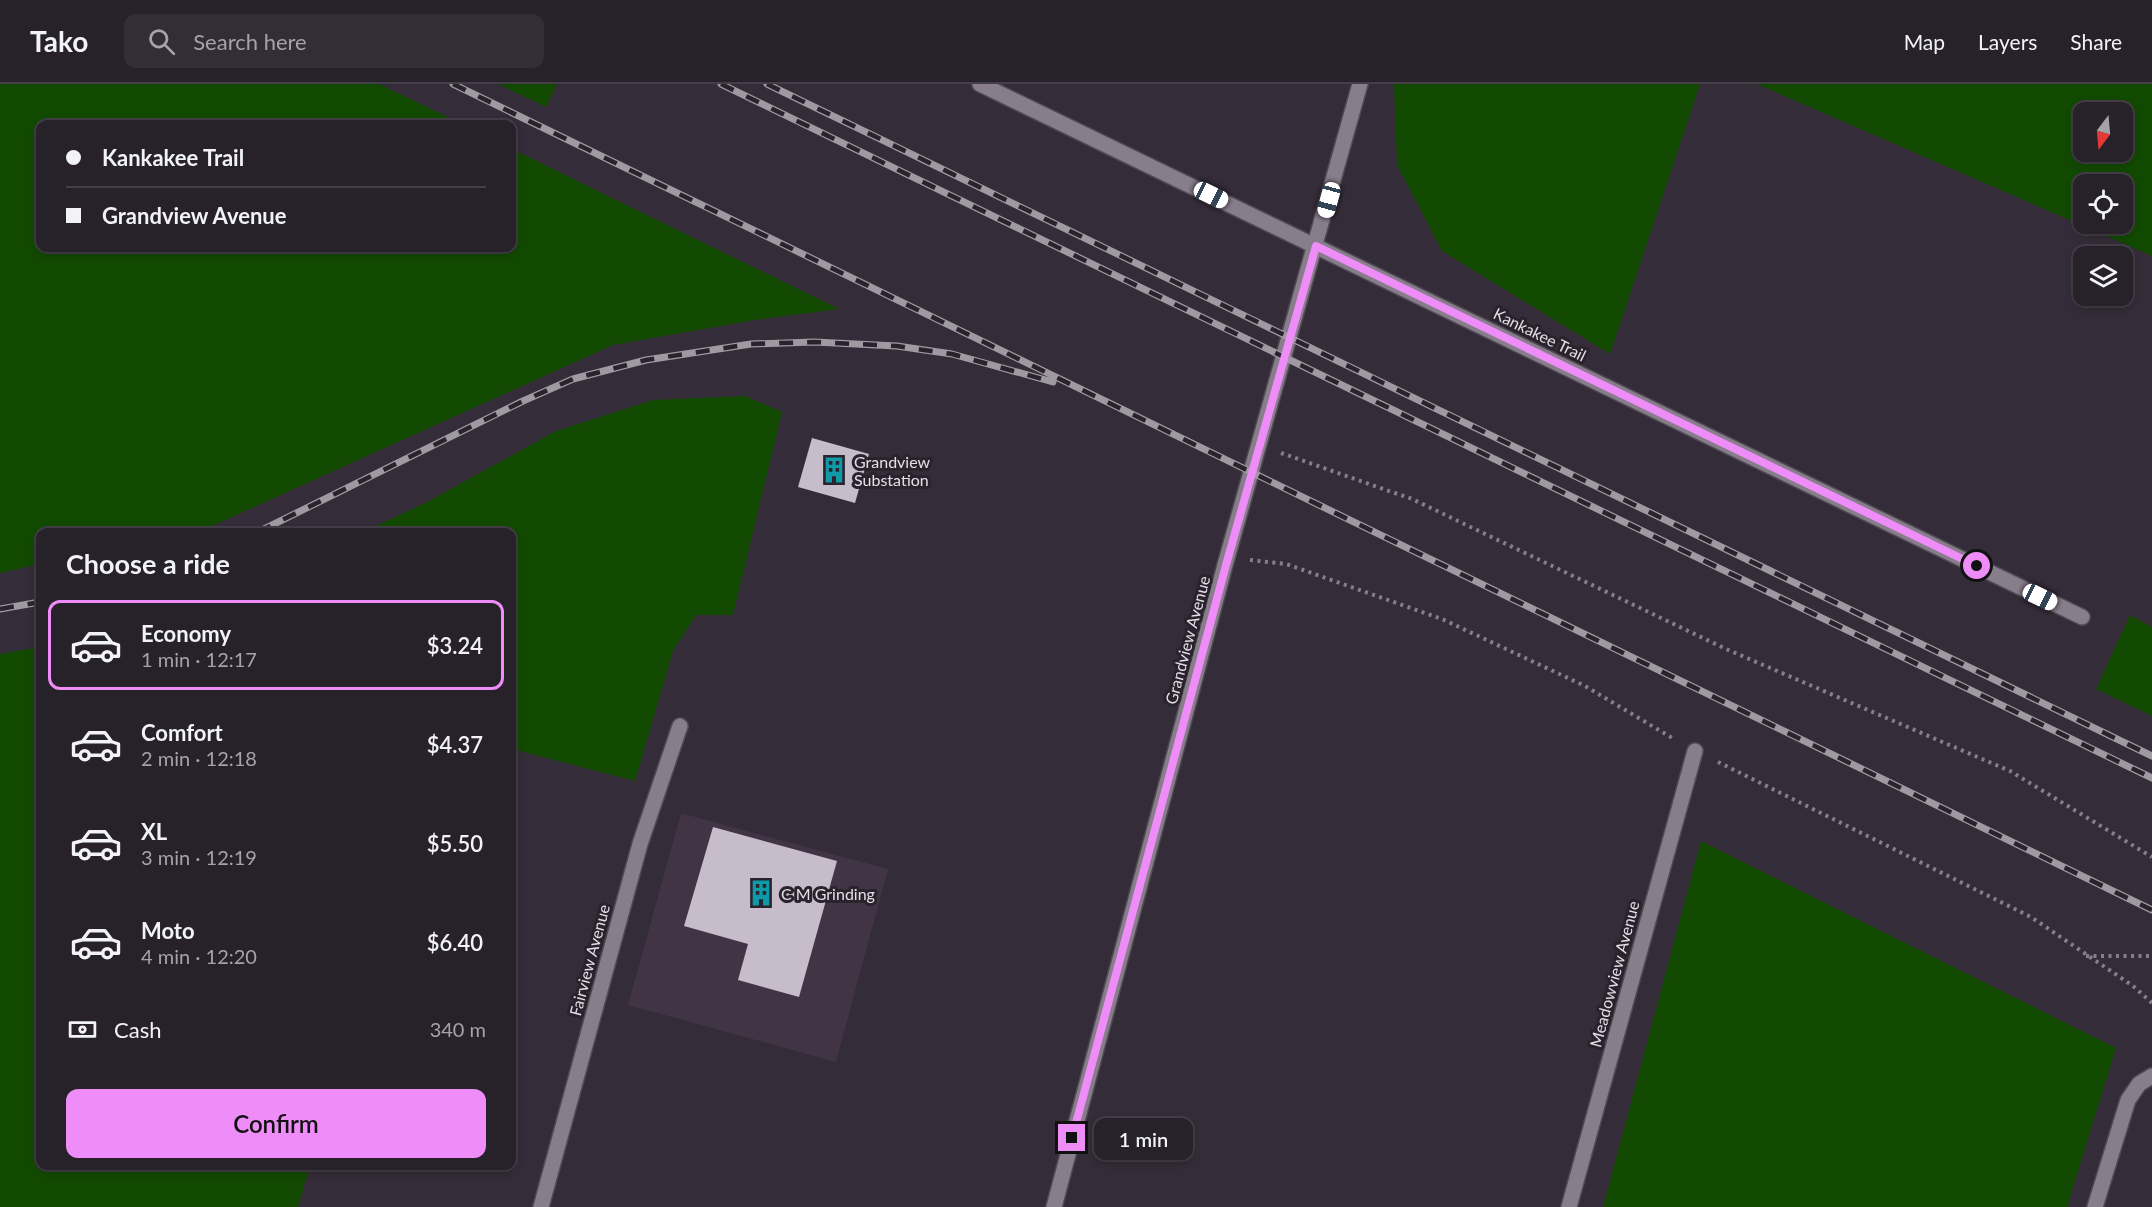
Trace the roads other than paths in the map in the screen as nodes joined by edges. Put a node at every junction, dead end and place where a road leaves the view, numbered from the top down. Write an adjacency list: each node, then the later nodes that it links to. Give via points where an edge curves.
1 (980, 84): 3 (street, Kankakee Trail)
2 (1360, 84): 3 (street, Grandview Avenue)
3 (1316, 246): 4 (street, Kankakee Trail); 9 (street, Grandview Avenue)
4 (2082, 617)
5 (680, 726): 8 (street, Fairview Avenue, via 640,844)
6 (1695, 751): 10 (street, Meadowview Avenue)
7 (2152, 1076): 11 (street, via 2139,1084 2128,1100)
8 (541, 1207)
9 (1054, 1207)
10 (1569, 1207)
11 (2095, 1207)

